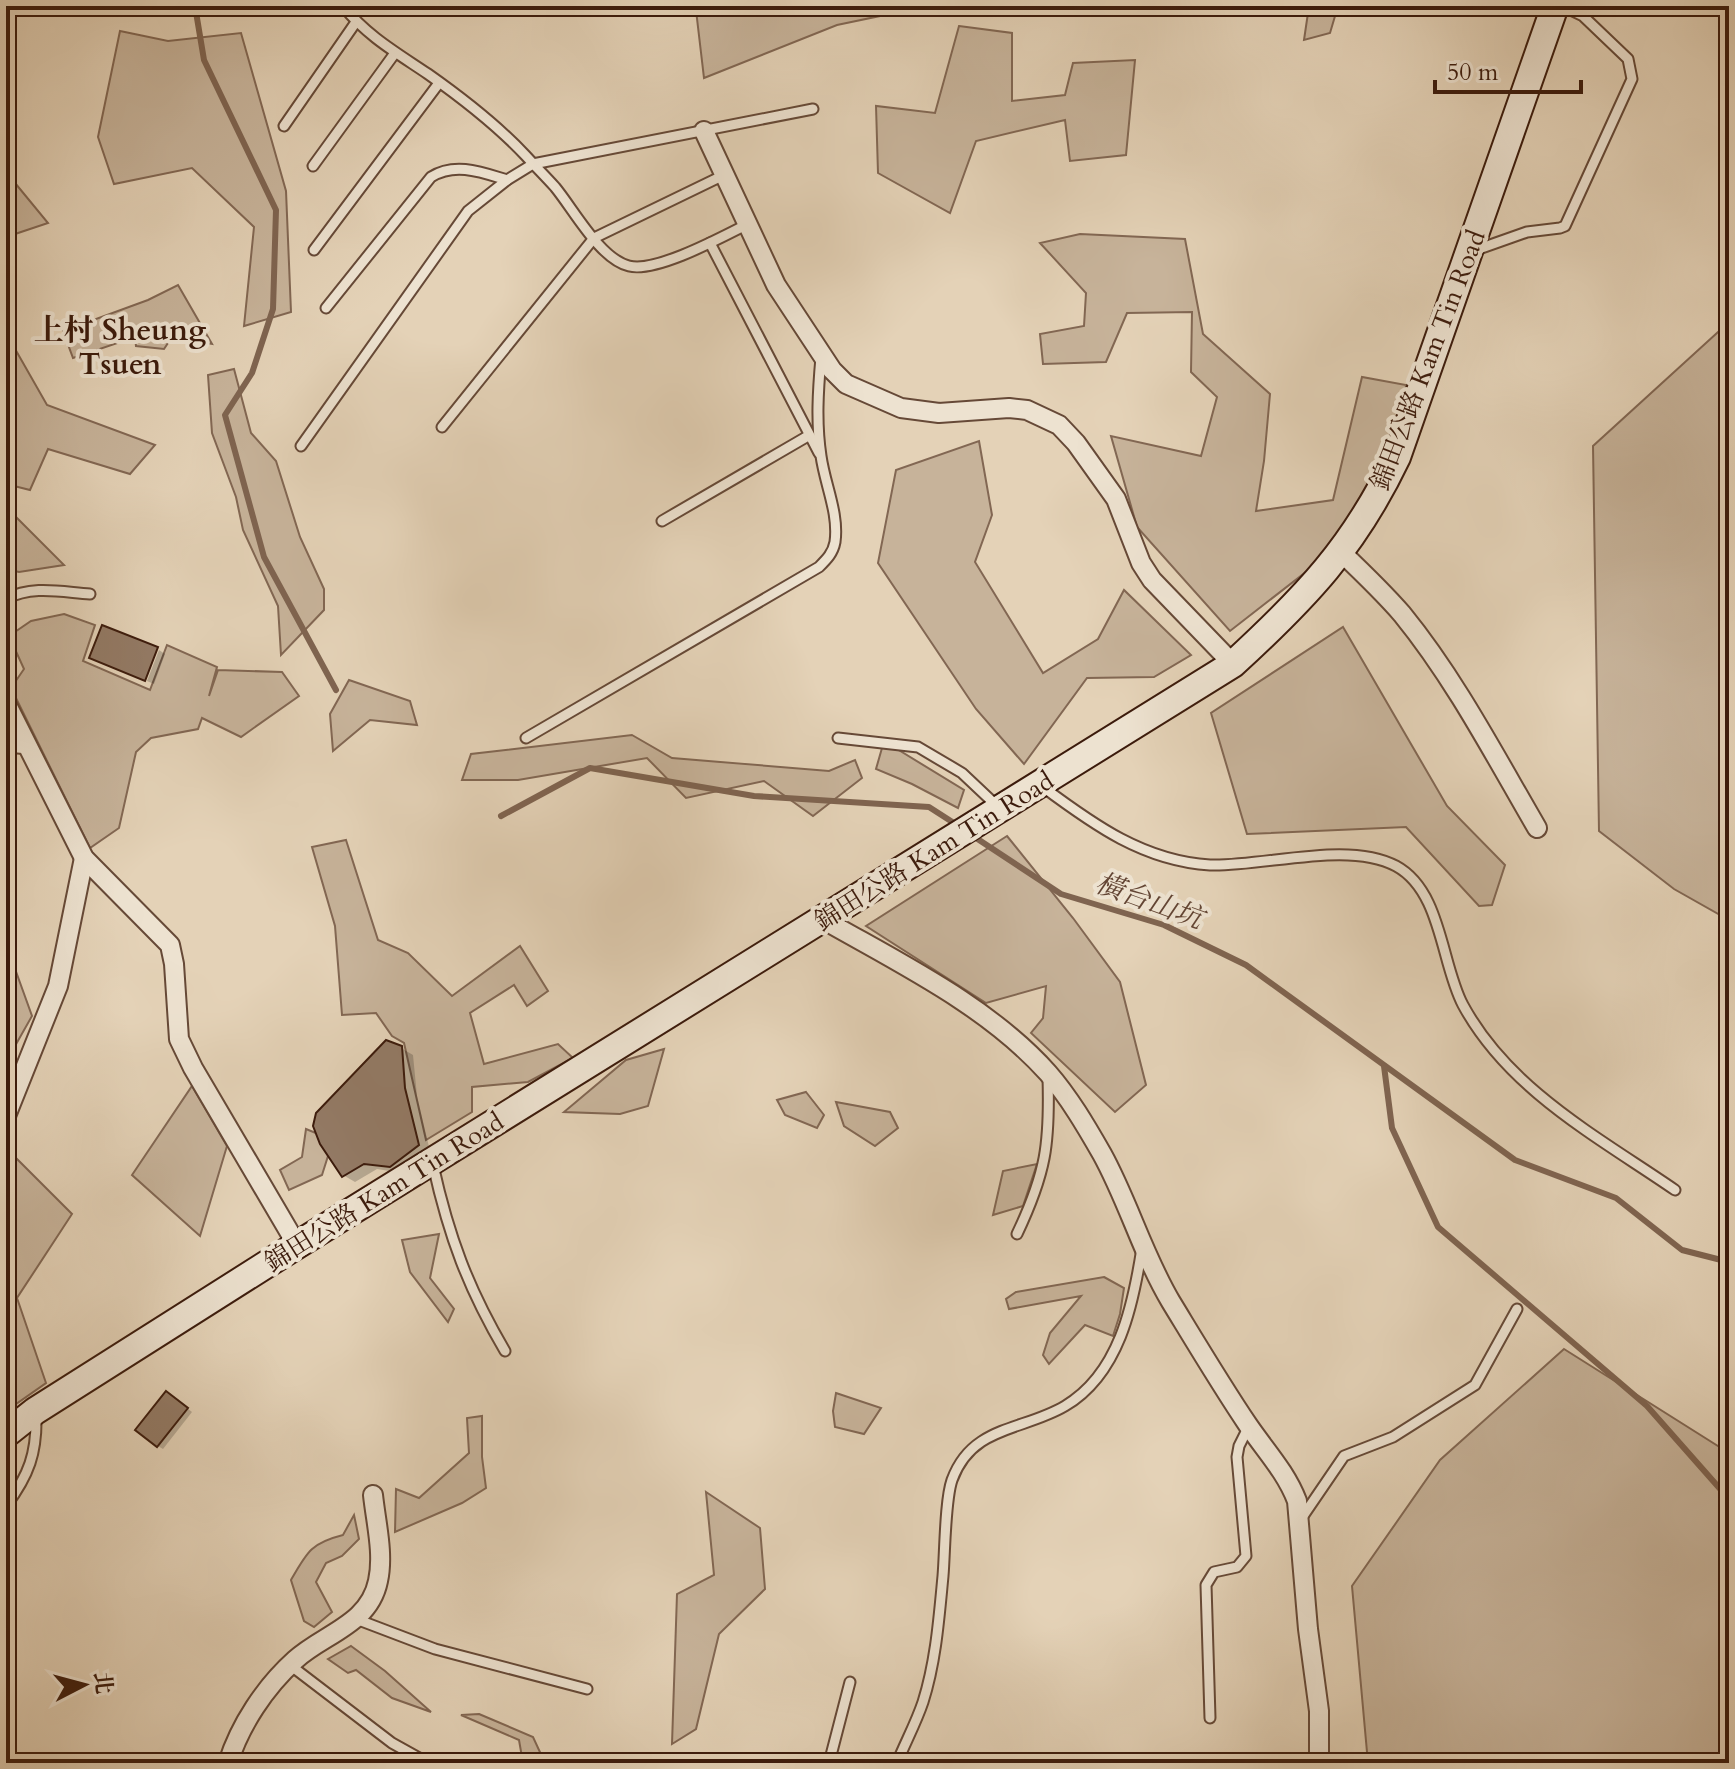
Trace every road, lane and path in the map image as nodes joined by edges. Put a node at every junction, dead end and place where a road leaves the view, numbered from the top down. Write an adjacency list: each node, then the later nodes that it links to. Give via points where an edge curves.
1 (343, 6): 4 (lane)
2 (1555, 6): 18 (main road, 錦田公路 Kam Tin Road)
3 (1562, 6): 18 (lane, via 1583,16 1628,59 1632,79 1565,226 1527,232)
4 (356, 22): 5 (lane); 8 (lane)
5 (395, 53): 6 (lane); 11 (lane)
6 (439, 83): 10 (lane); 17 (lane)
7 (813, 109): 9 (lane)
8 (284, 126)
9 (704, 131): 10 (lane); 12 (street)
10 (533, 164): 13 (lane); 15 (lane)
11 (313, 166)
12 (724, 175): 14 (street); 15 (lane)
13 (507, 180): 19 (lane, via 459,169 431,177); 23 (lane, via 468,211)
14 (748, 224): 16 (lane); 20 (street, via 776,285)
15 (594, 238): 16 (lane, via 616,262 632,267); 21 (lane)
16 (710, 243): 22 (lane)
17 (314, 250)
18 (1470, 252): 26 (main road, 錦田公路 Kam Tin Road, via 1397,457 1367,516)
19 (326, 308)
20 (821, 357): 24 (lane); 29 (street, via 846,384 901,408 939,413 1009,408 1059,425 1116,499 1152,580)
21 (442, 427)
22 (808, 436): 24 (lane); 25 (lane)
23 (301, 446)
24 (821, 457): 31 (lane, via 836,530 835,546 819,567)
25 (662, 521)
26 (1341, 552): 29 (main road, 錦田公路 Kam Tin Road, via 1287,614); 37 (street, via 1423,641)
27 (90, 594): 28 (lane, via 39,590)
28 (6, 599)
29 (1233, 664): 35 (main road, 錦田公路 Kam Tin Road)
30 (6, 703): 34 (street)
31 (526, 738)
32 (838, 738): 36 (lane, via 918,747 962,773)
33 (6, 747): 34 (lane)
34 (29, 749): 38 (street)
35 (1040, 784): 36 (main road, 錦田公路 Kam Tin Road); 43 (lane, via 1118,839 1177,860 1210,865 1360,856 1398,867 1425,899 1444,942 1451,979 1498,1056 1575,1123)
36 (1000, 809): 39 (main road, 錦田公路 Kam Tin Road)
37 (1537, 828)
38 (84, 858): 41 (street, via 58,986); 45 (street, via 170,945 179,1039)
39 (824, 920): 40 (street, via 978,1013); 42 (main road, 錦田公路 Kam Tin Road)
40 (1048, 1073): 44 (lane, via 1045,1160); 46 (street, via 1104,1157)
41 (6, 1116)
42 (433, 1161): 45 (main road, 錦田公路 Kam Tin Road); 48 (lane, via 459,1261)
43 (1675, 1190)
44 (1017, 1234)
45 (297, 1245): 49 (main road, 錦田公路 Kam Tin Road)
46 (1142, 1245): 50 (street); 65 (lane, via 1134,1300 1103,1370 1066,1406 974,1446 952,1480 937,1642 923,1701)
47 (1517, 1309): 54 (lane, via 1475,1385 1393,1437 1344,1456)
48 (505, 1351)
49 (35, 1411): 51 (main road, 錦田公路 Kam Tin Road); 53 (lane, via 31,1466)
50 (1249, 1426): 54 (street, via 1290,1485); 59 (lane, via 1237,1457 1246,1556 1237,1567 1214,1572 1206,1585)
51 (6, 1434)
52 (373, 1495): 55 (street, via 378,1584)
53 (6, 1506)
54 (1300, 1520): 66 (street, via 1319,1711)
55 (356, 1619): 56 (street); 58 (lane, via 450,1653)
56 (290, 1665): 60 (lane); 61 (street, via 250,1715)
57 (850, 1682): 64 (lane)
58 (587, 1689)
59 (1210, 1718)
60 (408, 1753): 62 (lane); 63 (lane)
61 (228, 1763)
62 (399, 1763)
63 (428, 1763)
64 (829, 1763)
65 (897, 1763)
66 (1319, 1763)

